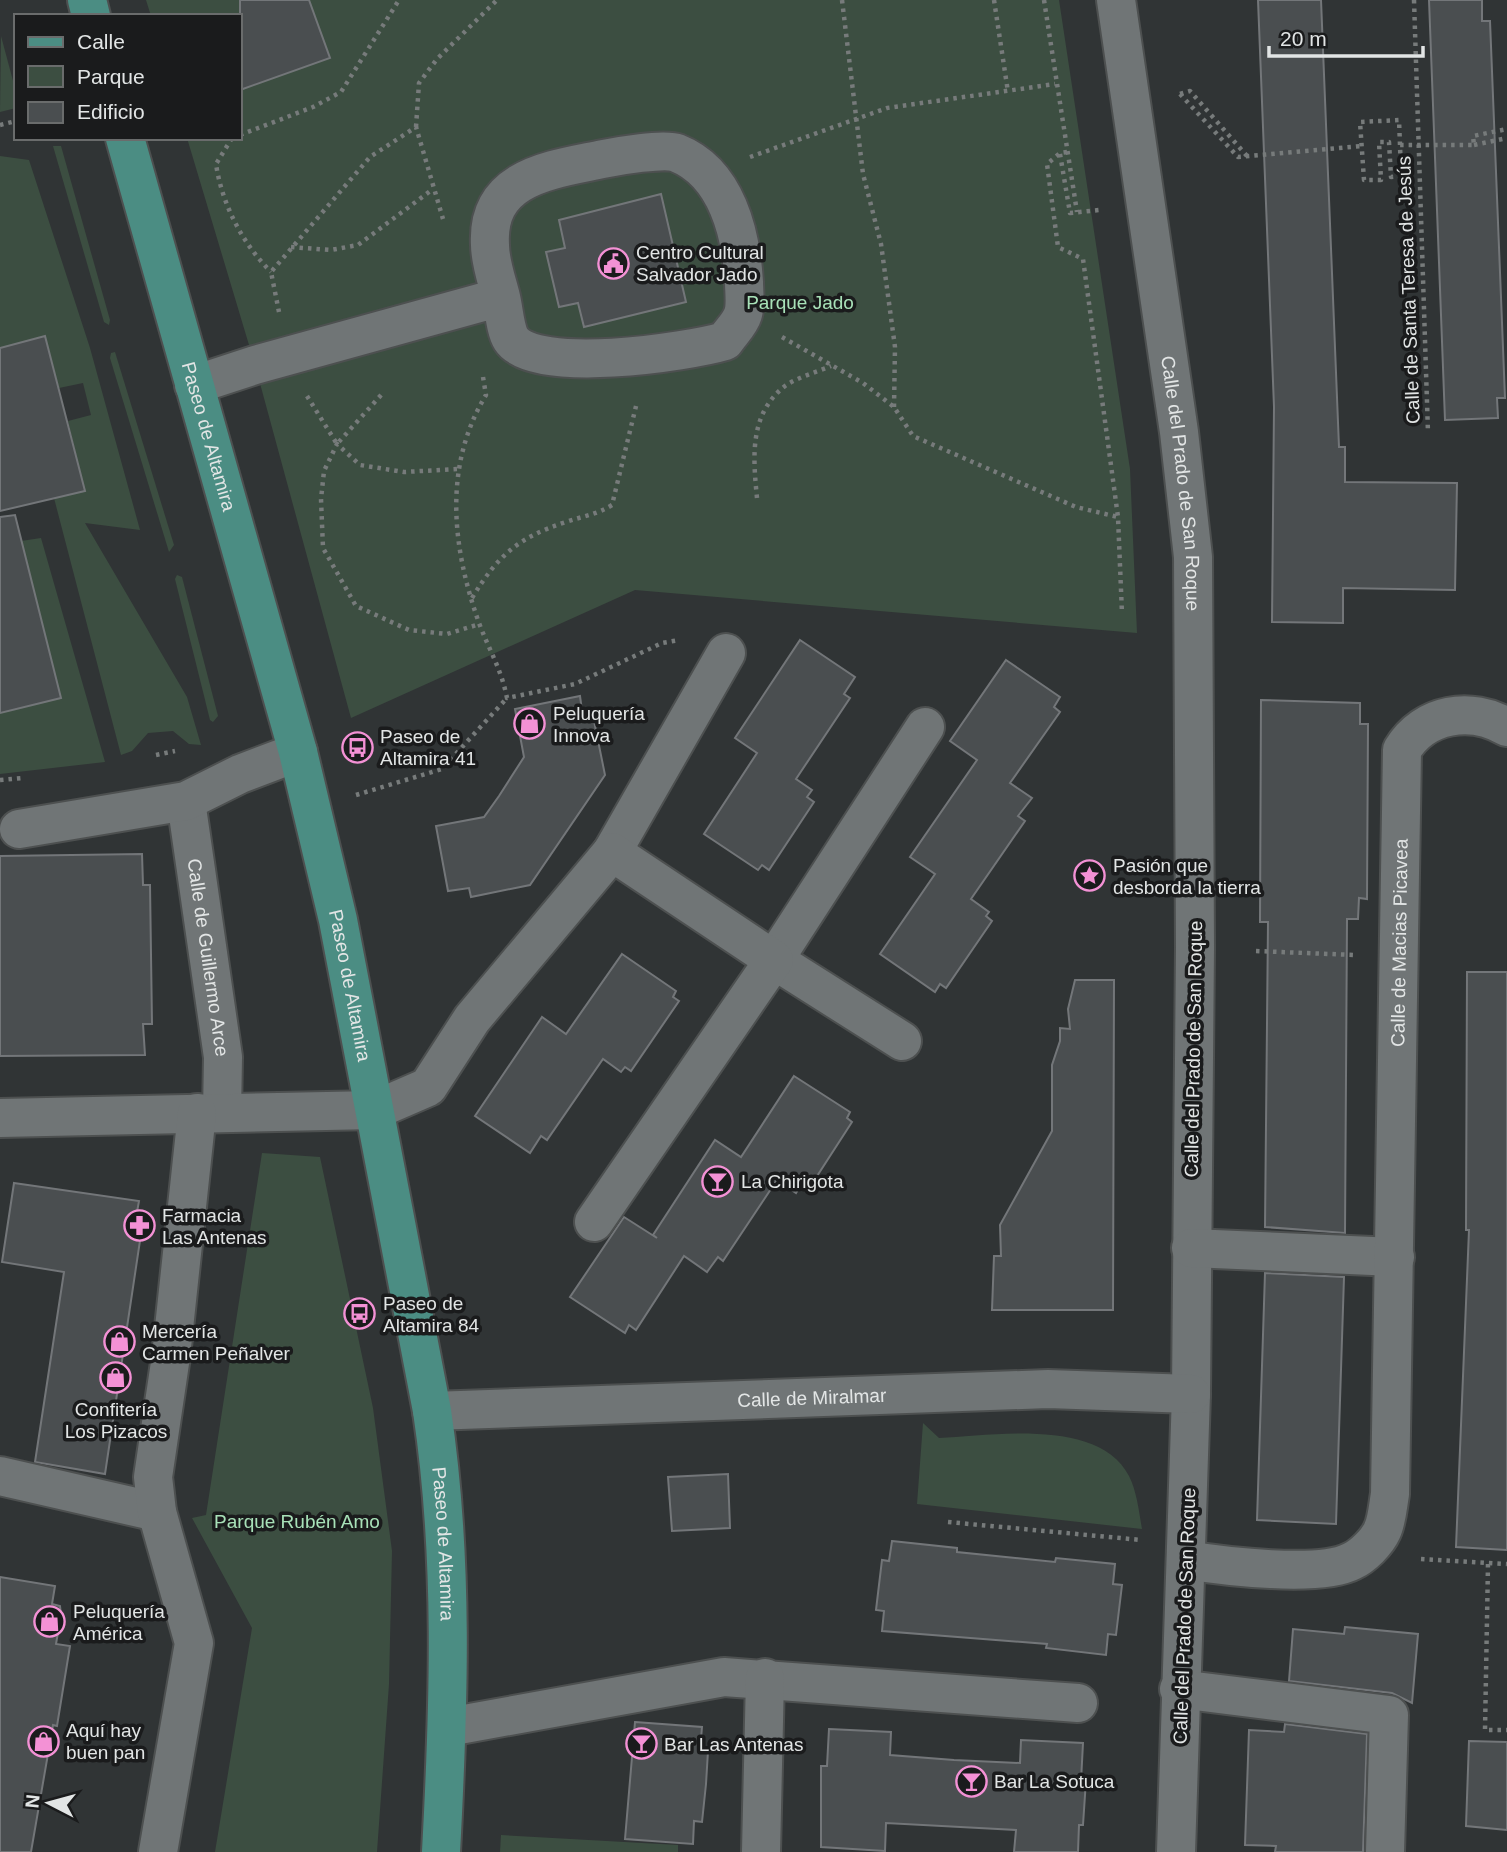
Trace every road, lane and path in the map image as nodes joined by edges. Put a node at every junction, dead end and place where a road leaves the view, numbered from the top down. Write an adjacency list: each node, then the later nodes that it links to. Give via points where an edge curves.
1 (398, 0): 15 (path, via 341,92)
2 (497, 0): 13 (path, via 419,83)
3 (842, 0): 12 (path)
4 (994, 0): 9 (path)
5 (1044, 0): 8 (path)
6 (1116, 0): 64 (street, Calle del Prado de San Roque, via 1193,557)
7 (1414, 0): 20 (path, Calle de Santa Teresa de Jesús)
8 (1055, 84): 9 (path); 23 (path)
9 (1008, 92): 12 (path, via 887,108)
10 (1190, 92): 25 (path)
11 (1180, 94): 25 (path, via 1238,157)
12 (857, 120): 26 (path); 37 (path, via 895,347)
13 (416, 127)
14 (1507, 129): 21 (path, Calle de Santa Teresa de Jesús, via 1474,136)
15 (242, 134)
16 (1507, 138): 21 (path, Calle de Santa Teresa de Jesús)
17 (126, 140): 36 (main road, Paseo de Altamira)
18 (231, 140): 31 (path, via 216,164 220,192 254,255)
19 (1400, 145): 20 (path, Calle de Santa Teresa de Jesús); 22 (path, via 1399,120 1360,122); 22 (path, Calle de Santa Teresa de Jesús, via 1401,176 1391,177 1389,142 1379,142 1381,180 1364,180)
20 (1418, 145): 21 (path, Calle de Santa Teresa de Jesús); 38 (path, Calle de Santa Teresa de Jesús)
21 (1474, 145)
22 (1361, 146): 25 (path)
23 (1067, 152): 24 (path); 29 (path)
24 (1060, 153): 29 (path, via 1070,214); 41 (path, via 1047,163 1058,247 1083,259)
25 (1248, 156)
26 (706, 172): 32 (street, via 674,151 550,170 511,187 495,211 489,244); 33 (street, via 732,217 739,242)
27 (433, 189): 30 (path, via 358,245 331,250)
28 (1099, 210): 29 (path)
29 (1077, 212)
30 (290, 247)
31 (271, 272)
32 (501, 297): 34 (street, via 511,339 529,353 562,360); 36 (street)
33 (743, 314): 34 (street, via 725,341 697,350); 35 (path)
34 (647, 353): 42 (path, via 612,505 595,516 522,538 484,578)
35 (831, 366): 37 (path); 40 (path, via 786,385 762,412 753,459)
36 (194, 384): 51 (main road, Paseo de Altamira)
37 (894, 407): 41 (path, via 913,436 1076,507)
38 (1428, 433)
39 (457, 469): 44 (path, via 404,472 360,465 337,444 324,471 323,548 356,606 409,630 447,634)
40 (757, 498)
41 (1118, 517): 43 (path)
42 (472, 598)
43 (1122, 614)
44 (480, 624)
45 (682, 652): 48 (path, via 682,640 662,643 575,684)
46 (726, 653): 55 (street)
47 (496, 659): 48 (path)
48 (507, 698): 53 (path, via 442,769)
49 (925, 727): 58 (street)
50 (1507, 727): 65 (street, Calle de Macias Picavea, via 1493,719 1458,715 1411,734 1402,750)
51 (298, 752): 52 (street); 53 (main road, Paseo de Altamira)
52 (186, 801): 54 (street); 61 (street, Calle de Guillermo Arce, via 223,1057)
53 (312, 808): 60 (main road, Paseo de Altamira)
54 (19, 829)
55 (612, 852): 58 (street); 60 (street, via 472,1019 428,1087)
56 (1256, 951): 57 (path)
57 (1350, 955)
58 (775, 960): 59 (street); 63 (street)
59 (902, 1041)
60 (375, 1110): 61 (street); 67 (main road, Paseo de Altamira)
61 (209, 1113): 62 (street); 69 (street, Calle de Guillermo Arce, via 153,1477)
62 (0, 1118)
63 (594, 1222)
64 (1191, 1248): 65 (street); 66 (street, Calle del Prado de San Roque)
65 (1395, 1257): 72 (street, Calle de Macias Picavea, via 1390,1494 1383,1530 1350,1563 1246,1569)
66 (1191, 1394): 67 (street, Calle de Miralmar, via 1048,1389); 72 (street, Calle del Prado de San Roque)
67 (432, 1411): 79 (main road, Paseo de Altamira, via 442,1475 449,1580)
68 (0, 1476): 69 (street)
69 (157, 1512): 81 (street, Calle de Guillermo Arce, via 194,1643)
70 (948, 1522): 71 (path)
71 (1141, 1540)
72 (1186, 1560): 77 (street, Calle del Prado de San Roque)
73 (1457, 1561): 74 (path)
74 (1488, 1564): 75 (path); 80 (path, via 1485,1730)
75 (1507, 1564)
76 (765, 1678): 78 (street); 79 (street, via 724,1677); 83 (street)
77 (1180, 1689): 84 (street, Calle del Prado de San Roque); 85 (street, via 1389,1715)
78 (1078, 1703)
79 (448, 1727): 82 (main road, Paseo de Altamira)
80 (1507, 1730)
81 (158, 1852)
82 (441, 1852)
83 (761, 1852)
84 (1176, 1852)
85 (1385, 1852)

